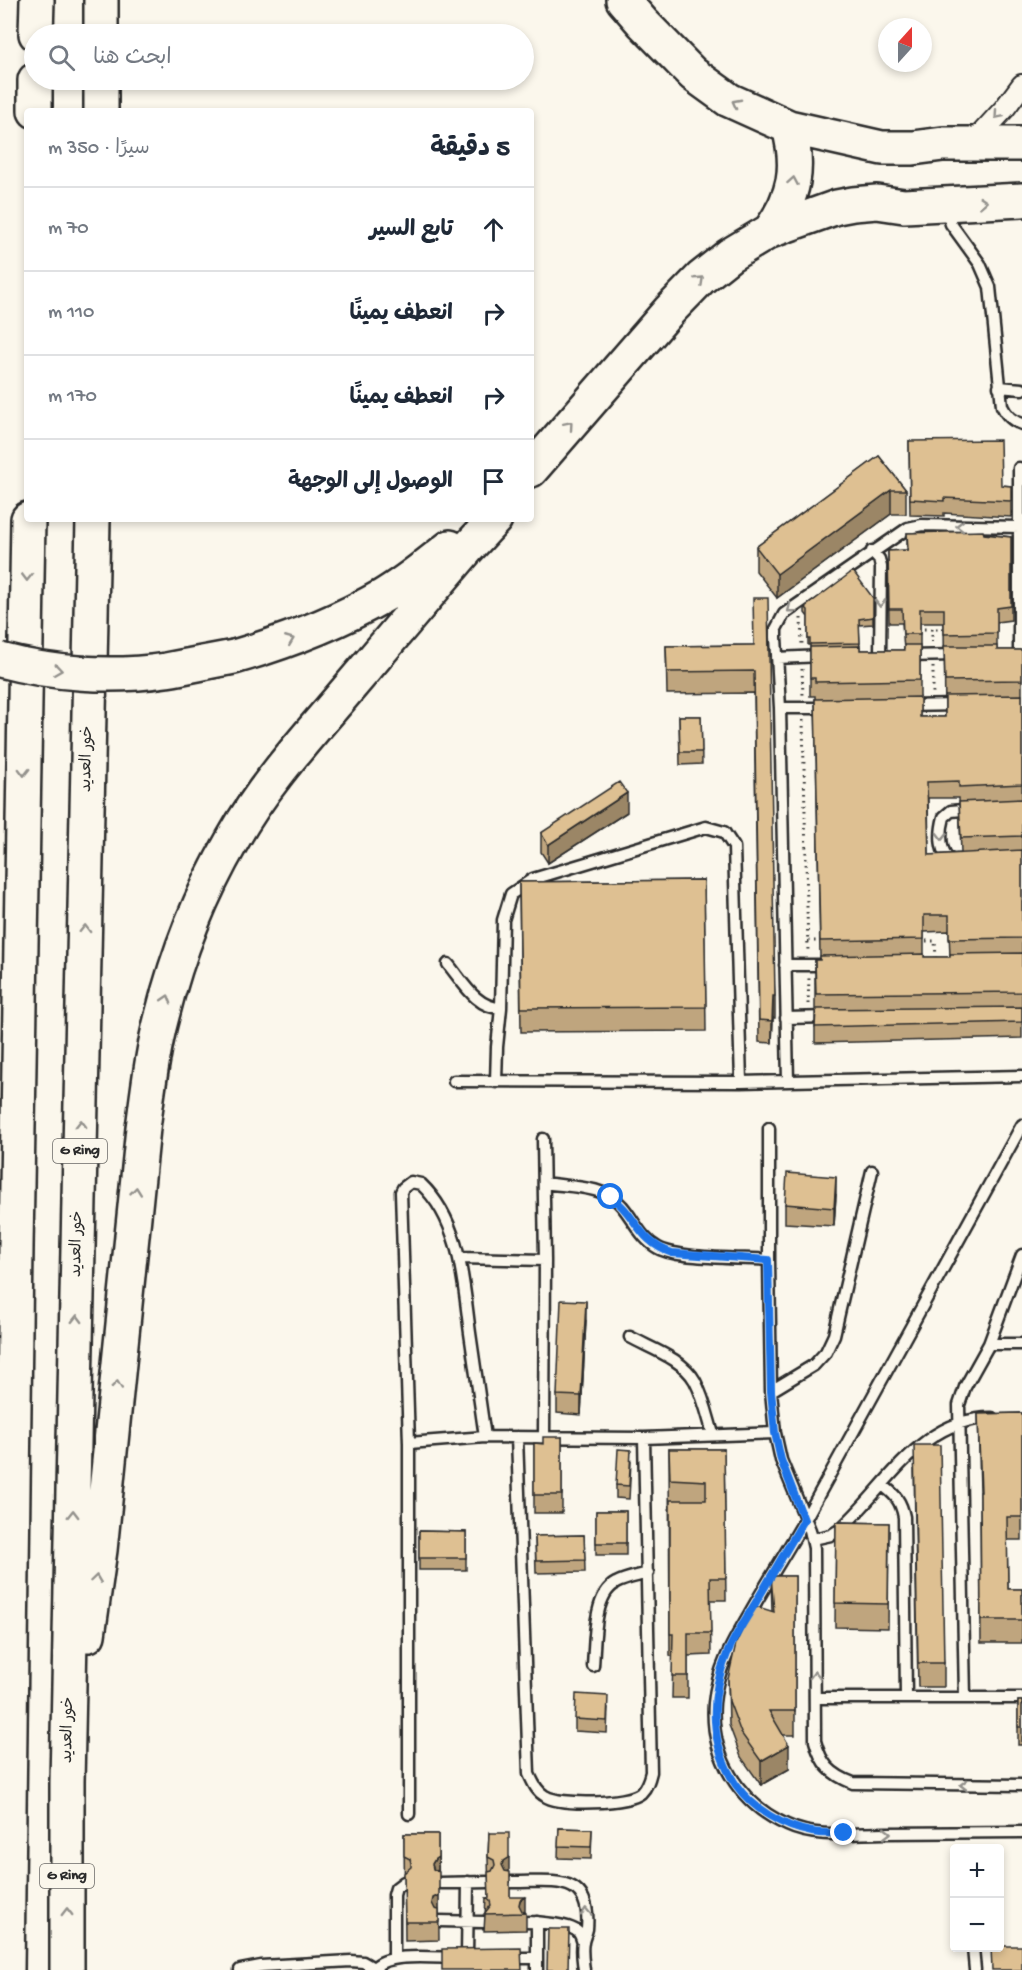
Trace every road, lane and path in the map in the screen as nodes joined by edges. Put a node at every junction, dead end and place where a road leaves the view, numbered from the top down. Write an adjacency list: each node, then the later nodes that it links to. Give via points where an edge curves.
1 (37, 0): 4 (highway)
2 (101, 0): 5 (highway)
3 (623, 0): 11 (highway, one-way to 3, via 729,100 693,74)
4 (36, 24)
5 (101, 24)
6 (1022, 85): 12 (street, one-way to 12, via 996,118)
7 (35, 90): 9 (highway)
8 (101, 90): 10 (highway)
9 (35, 108)
10 (101, 108)
11 (789, 127): 12 (highway, via 882,148); 16 (highway, one-way to 11, via 781,216 794,182 796,163)
12 (957, 144): 13 (highway)
13 (1022, 144)
14 (1022, 200): 15 (highway, one-way to 14)
15 (945, 204): 16 (highway, via 853,204); 17 (lane, via 951,224 980,264 990,286)
16 (770, 231): 20 (highway, one-way to 16, via 701,278)
17 (999, 387): 18 (lane); 19 (lane, via 1006,414)
18 (1022, 389)
19 (1022, 424)
20 (534, 467)
21 (1019, 468): 26 (lane)
22 (28, 522): 67 (highway, one-way to 67)
23 (93, 522): 94 (highway, خور العديد / G Ring, one-way to 23)
24 (475, 522): 36 (highway, one-way to 24, bridge, via 66,671 120,674 234,657 284,642 384,596 456,542)
25 (492, 522): 94 (highway, one-way to 25, via 100,1550 144,1116 162,1016 176,969 213,876 262,793)
26 (1019, 527): 27 (lane, one-way to 27, via 915,526); 31 (lane)
27 (873, 551): 28 (lane); 32 (lane, one-way to 32, via 881,567 874,656)
28 (793, 607): 33 (path, via 801,618); 35 (lane, one-way to 35, via 776,629)
29 (954, 629): 30 (path)
30 (915, 630)
31 (1016, 654)
32 (965, 655)
33 (802, 656): 34 (lane); 35 (lane); 40 (path)
34 (836, 656)
35 (777, 658): 39 (lane)
36 (0, 660)
37 (966, 705): 38 (lane)
38 (898, 707)
39 (780, 708): 40 (lane); 50 (lane)
40 (803, 708): 41 (lane); 45 (path)
41 (838, 708)
42 (989, 809): 44 (lane, one-way to 44, via 951,811 944,817 944,855 951,861)
43 (0, 812): 67 (highway, via 1,1116)
44 (967, 862)
45 (808, 941): 46 (path); 51 (path)
46 (831, 941)
47 (912, 941): 48 (path, via 935,941)
48 (937, 963)
49 (448, 964): 53 (lane, via 479,1002)
50 (785, 965): 51 (lane); 55 (lane)
51 (809, 965): 52 (lane); 56 (path)
52 (843, 965)
53 (501, 1008): 60 (lane); 61 (lane, via 503,920 511,894 519,886 706,827 716,829 724,832 734,847)
54 (844, 1017): 56 (lane)
55 (786, 1018): 56 (lane); 58 (lane)
56 (808, 1018)
57 (1022, 1076): 58 (lane)
58 (788, 1081): 61 (lane)
59 (454, 1082): 60 (lane)
60 (496, 1082): 61 (lane)
61 (741, 1082)
62 (1022, 1125): 86 (lane)
63 (769, 1128): 71 (lane)
64 (543, 1138): 66 (lane)
65 (872, 1171): 75 (lane, via 834,1335 826,1352 813,1365)
66 (544, 1183): 70 (lane); 71 (lane, via 611,1197 622,1205 650,1242 672,1253)
67 (16, 1247): 113 (highway)
68 (1022, 1255): 73 (lane)
69 (459, 1258): 70 (lane); 81 (lane); 84 (lane, via 450,1228 432,1197 420,1184 407,1184 401,1192)
70 (545, 1260): 80 (lane)
71 (768, 1260): 75 (lane)
72 (630, 1337): 79 (lane, via 686,1370 699,1390)
73 (989, 1344): 74 (lane); 77 (lane, via 961,1396)
74 (1022, 1344)
75 (771, 1391): 78 (lane)
76 (1002, 1418): 77 (lane)
77 (958, 1423): 85 (lane, via 923,1442); 91 (lane)
78 (775, 1433): 79 (lane); 86 (lane)
79 (713, 1434): 83 (lane)
80 (544, 1436): 82 (lane); 83 (lane)
81 (485, 1437): 82 (lane); 84 (lane)
82 (517, 1437): 88 (lane, via 529,1774 534,1786 555,1801 630,1799 648,1784 652,1760)
83 (644, 1438): 88 (lane)
84 (409, 1443): 96 (lane)
85 (882, 1485): 87 (lane, via 839,1530); 90 (lane, via 899,1500 904,1517)
86 (804, 1520): 87 (lane); 97 (lane, one-way to 97, via 727,1653 718,1677 714,1702 718,1743 730,1775 745,1797 788,1826 813,1833)
87 (813, 1539): 92 (lane, one-way to 87)
88 (648, 1573): 89 (lane, via 617,1582 605,1593)
89 (592, 1666)
90 (906, 1697): 91 (lane); 92 (lane)
91 (965, 1697): 93 (lane)
92 (815, 1698): 95 (lane, one-way to 92, via 868,1785 839,1778 819,1755 815,1741)
93 (1022, 1698)
94 (68, 1782): 114 (highway, خور العديد / G Ring, one-way to 94)
95 (1022, 1785)
96 (409, 1814)
97 (1022, 1832)
98 (404, 1882): 108 (lane, via 394,1891 399,1921)
99 (468, 1882): 100 (lane); 102 (lane); 104 (lane)
100 (488, 1882)
101 (509, 1882): 106 (lane, one-way to 101, via 587,1905 577,1889 562,1884)
102 (439, 1883)
103 (439, 1922): 104 (lane)
104 (468, 1922): 105 (lane); 110 (lane)
105 (484, 1922)
106 (583, 1942): 111 (lane, via 574,1929 532,1922); 118 (lane)
107 (974, 1952): 119 (lane)
108 (394, 1958): 109 (lane); 112 (lane, via 381,1962)
109 (431, 1958): 110 (lane); 116 (lane)
110 (467, 1958): 111 (lane)
111 (537, 1958): 117 (lane)
112 (376, 1969): 115 (lane, via 351,1961)
113 (7, 1970)
114 (67, 1970)
115 (240, 1970)
116 (431, 1970)
117 (537, 1970)
118 (584, 1970)
119 (975, 1970)

